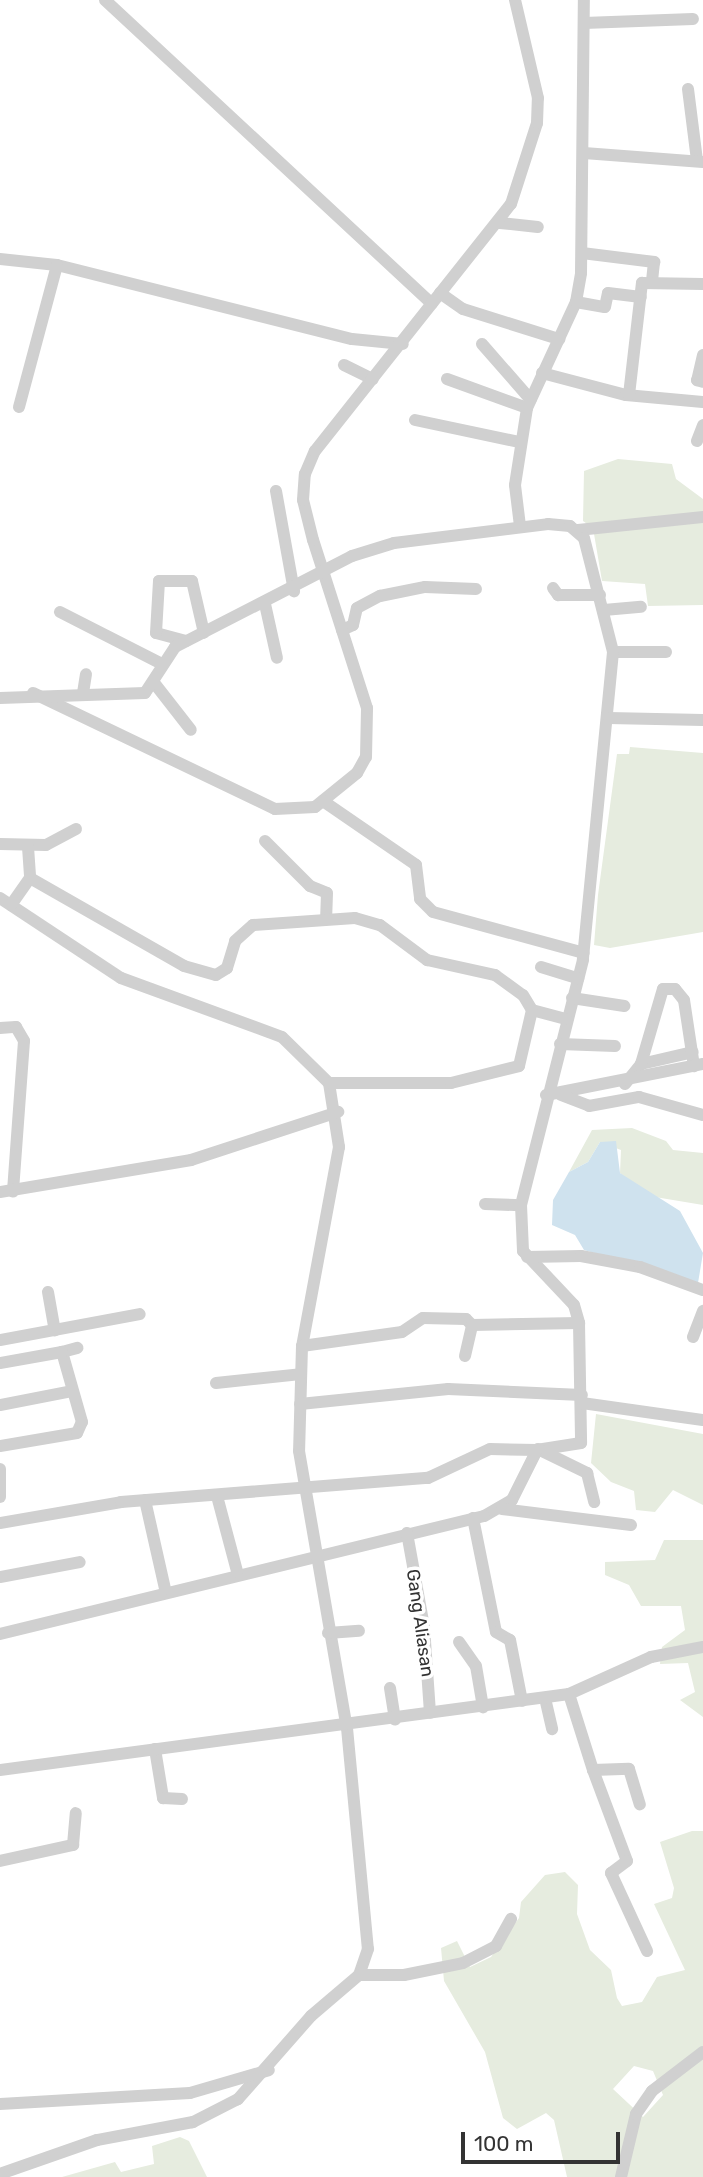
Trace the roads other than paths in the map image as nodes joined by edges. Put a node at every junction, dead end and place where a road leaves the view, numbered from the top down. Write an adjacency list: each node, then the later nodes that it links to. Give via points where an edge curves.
1 (105, 0): 20 (street)
2 (514, 0): 9 (street, via 538,98 537,123)
3 (584, 0): 5 (street)
4 (693, 19): 5 (street)
5 (584, 23): 7 (street)
6 (688, 89): 8 (street)
7 (584, 153): 8 (street); 12 (street)
8 (700, 161)
9 (500, 223): 10 (street); 17 (street)
10 (538, 227)
11 (0, 253): 14 (street)
12 (582, 253): 15 (street, via 654,262); 19 (street)
13 (0, 258): 14 (street)
14 (55, 263): 22 (street, via 352,339 391,338); 33 (street)
15 (652, 282): 16 (street); 18 (street, via 642,283)
16 (703, 284)
17 (440, 293): 20 (street); 21 (street, via 463,309)
18 (641, 297): 19 (street, via 608,293 605,307); 30 (street)
19 (576, 302): 21 (street)
20 (432, 304): 22 (street)
21 (559, 339): 26 (street)
22 (403, 344): 27 (street)
23 (482, 344): 31 (street)
24 (703, 360): 29 (street, via 697,380)
25 (344, 365): 27 (street)
26 (542, 373): 30 (street); 31 (street)
27 (373, 379): 42 (street, via 315,451 305,474 303,500)
28 (446, 379): 31 (street)
29 (703, 382)
30 (629, 395): 32 (street)
31 (531, 400): 37 (street)
32 (703, 402)
33 (19, 407)
34 (415, 421): 37 (street)
35 (703, 425): 36 (street)
36 (697, 441)
37 (519, 442): 40 (street, via 515,485)
38 (276, 491): 45 (street)
39 (703, 517): 41 (street)
40 (520, 526): 41 (street); 42 (street, via 373,548)
41 (578, 530): 46 (street)
42 (331, 569): 45 (street); 51 (street)
43 (476, 589): 51 (street, via 425,587 380,596 357,608 354,625)
44 (552, 589): 46 (street, via 558,595)
45 (294, 591): 47 (street)
46 (600, 595): 49 (street)
47 (265, 604): 52 (street); 56 (street)
48 (641, 607): 49 (street)
49 (604, 611): 54 (street)
50 (60, 612): 57 (street)
51 (342, 630): 66 (street, via 369,737 357,772)
52 (204, 633): 53 (street); 53 (street, via 192,581 159,580 156,633)
53 (186, 641): 57 (street)
54 (613, 652): 55 (street); 63 (street)
55 (666, 652)
56 (277, 658)
57 (160, 663): 59 (street)
58 (86, 674): 61 (street)
59 (155, 684): 61 (street, via 145,693); 65 (street)
60 (33, 693): 61 (street); 62 (street); 66 (street, via 254,802 303,811)
61 (83, 693)
62 (0, 698)
63 (609, 718): 64 (street); 74 (street)
64 (703, 720)
65 (191, 730)
66 (323, 801): 74 (street, via 416,865 421,899 433,912)
67 (76, 829): 70 (street)
68 (265, 841): 73 (street, via 310,886 327,893)
69 (0, 844): 70 (street)
70 (28, 847): 71 (street)
71 (30, 878): 72 (street); 73 (street, via 209,974 227,968 235,941 253,925)
72 (6, 902): 87 (street, via 121,978 282,1037)
73 (326, 918): 79 (street, via 380,925 427,960 495,975 523,995)
74 (584, 953): 76 (street)
75 (541, 967): 76 (street)
76 (578, 978): 77 (street)
77 (572, 998): 78 (street); 80 (street)
78 (624, 1006)
79 (532, 1010): 80 (street); 87 (street, via 519,1066 451,1083)
80 (566, 1019): 82 (street)
81 (0, 1028): 93 (street, via 16,1027 24,1041)
82 (560, 1044): 83 (street); 89 (street)
83 (615, 1046)
84 (693, 1052): 85 (street); 85 (street, via 682,994 663,989); 86 (street)
85 (641, 1064): 88 (street)
86 (699, 1065): 88 (street)
87 (329, 1083): 91 (street)
88 (625, 1084): 90 (street)
89 (545, 1095): 90 (street); 95 (street)
90 (561, 1095): 92 (street, via 589,1106 639,1097)
91 (338, 1112): 93 (street, via 252,1146); 106 (street, via 340,1147)
92 (703, 1115)
93 (7, 1192)
94 (485, 1205): 95 (street)
95 (521, 1205): 96 (street)
96 (527, 1257): 97 (street, via 582,1256 640,1267); 101 (street, via 574,1305)
97 (703, 1290)
98 (48, 1292): 103 (street)
99 (703, 1311): 104 (street)
100 (140, 1314): 103 (street)
101 (579, 1324): 102 (street); 114 (street)
102 (472, 1325): 106 (street, via 466,1319 423,1318 402,1332); 109 (street)
103 (55, 1330): 105 (street)
104 (693, 1337)
105 (0, 1340)
106 (302, 1346): 111 (street)
107 (77, 1348): 108 (street)
108 (62, 1352): 110 (street); 113 (street)
109 (465, 1356)
110 (0, 1363)
111 (301, 1374): 112 (street); 115 (street)
112 (216, 1383)
113 (72, 1391): 116 (street); 118 (street, via 82,1422 77,1433)
114 (582, 1399): 115 (street, via 448,1389); 117 (street); 119 (street, via 581,1443)
115 (300, 1404): 121 (street)
116 (0, 1405)
117 (703, 1420)
118 (0, 1446)
119 (537, 1451): 121 (street, via 490,1449 428,1478); 125 (street, via 587,1473); 126 (street)
120 (0, 1469): 123 (street)
121 (300, 1484): 122 (street); 131 (street)
122 (217, 1496): 124 (street); 133 (street)
123 (0, 1497)
124 (145, 1500): 128 (street); 135 (street)
125 (594, 1502)
126 (502, 1509): 127 (street); 129 (street)
127 (473, 1518): 130 (street); 144 (street, via 496,1632 510,1640)
128 (0, 1523)
129 (631, 1525)
130 (407, 1533): 131 (street); 146 (street, Gang Aliasan, via 424,1627)
131 (313, 1555): 133 (street); 137 (street)
132 (80, 1562): 134 (street)
133 (236, 1572): 135 (street)
134 (0, 1577)
135 (165, 1589): 138 (street)
136 (359, 1631): 137 (street)
137 (328, 1633): 148 (street)
138 (0, 1634)
139 (459, 1642): 145 (street, via 476,1666)
140 (703, 1647): 142 (street, via 651,1657)
141 (390, 1688): 147 (street)
142 (569, 1694): 143 (street); 152 (street)
143 (545, 1698): 144 (street); 149 (street)
144 (522, 1701): 145 (street)
145 (482, 1707): 146 (street)
146 (430, 1713): 147 (street)
147 (395, 1720): 148 (street)
148 (343, 1728): 150 (street); 159 (street, via 368,1949)
149 (552, 1729)
150 (155, 1749): 151 (street); 153 (street, via 163,1798)
151 (0, 1770)
152 (593, 1770): 154 (street, via 629,1769); 158 (street, via 627,1861 611,1873)
153 (183, 1799)
154 (640, 1804)
155 (76, 1813): 156 (street, via 73,1845)
156 (0, 1861)
157 (512, 1919): 159 (street, via 496,1947 463,1963 404,1975)
158 (647, 1951)
159 (359, 1975): 161 (street, via 312,2016)
160 (703, 2052): 164 (street, via 652,2091 636,2114)
161 (270, 2070): 162 (street, via 190,2093); 163 (street, via 238,2099 193,2122 97,2140)
162 (0, 2104)
163 (0, 2174)
164 (621, 2177)

